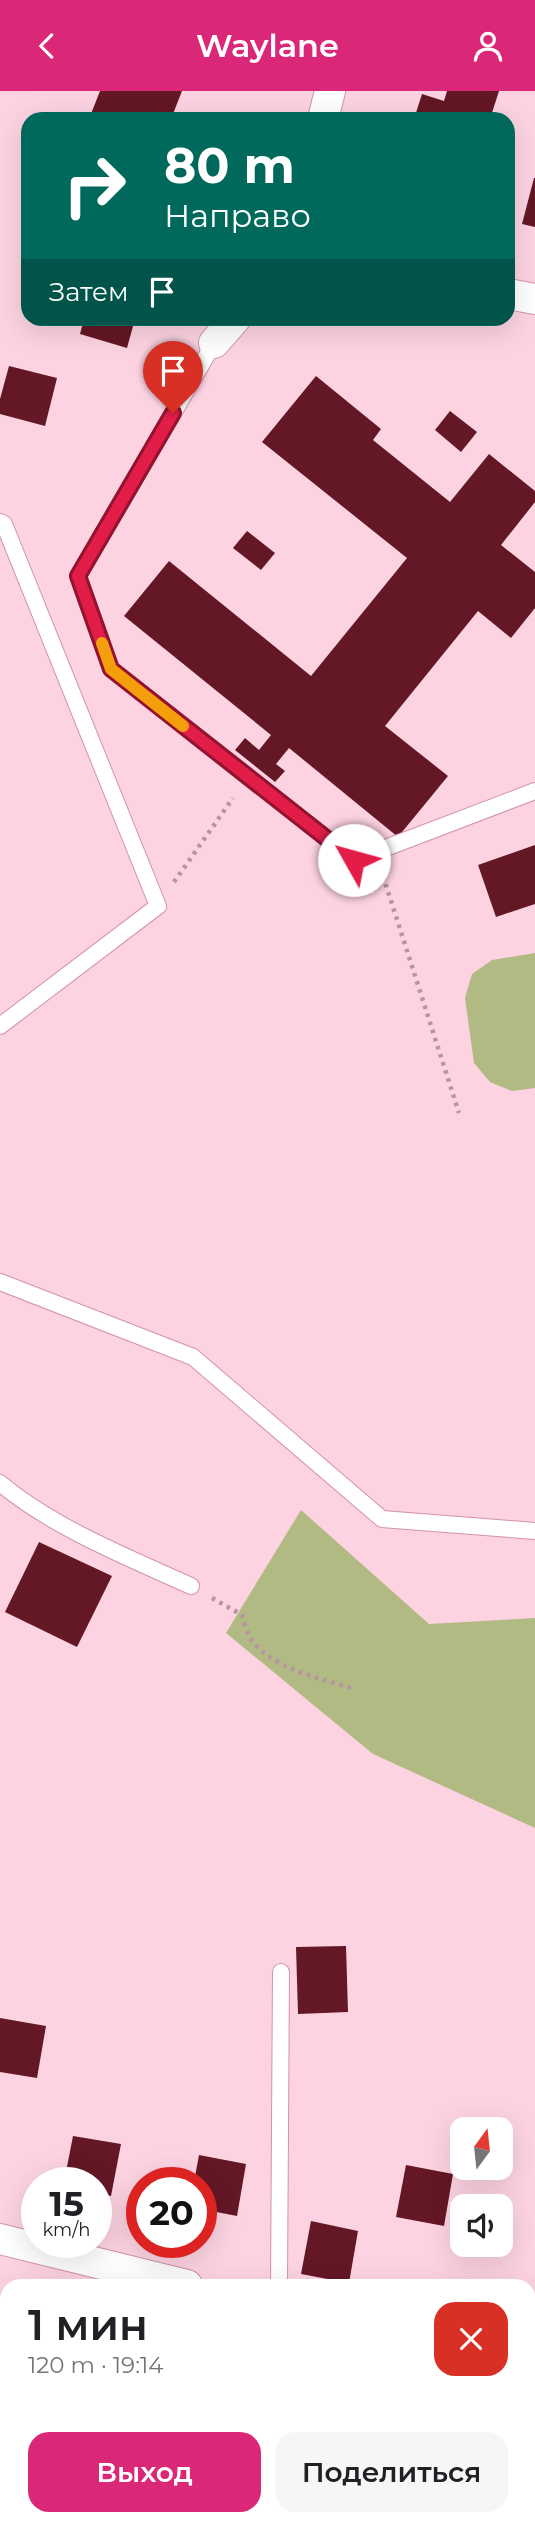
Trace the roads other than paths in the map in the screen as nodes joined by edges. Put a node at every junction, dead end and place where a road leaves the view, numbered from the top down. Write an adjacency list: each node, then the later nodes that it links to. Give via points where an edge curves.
1 (330, 91): 2 (street)
2 (325, 112)
3 (515, 295): 4 (street)
4 (535, 299)
5 (229, 326): 6 (street)
6 (214, 343): 8 (lane, via 78,576 111,669 354,860)
7 (0, 522): 9 (lane, via 158,906)
8 (535, 791)
9 (0, 1026)
10 (0, 1282): 12 (lane, via 193,1357 382,1519)
11 (0, 1483): 13 (lane, via 97,1543)
12 (535, 1531)
13 (191, 1586)
14 (281, 1972): 17 (lane)
15 (0, 2239): 16 (street)
16 (163, 2279)
17 (279, 2279)

